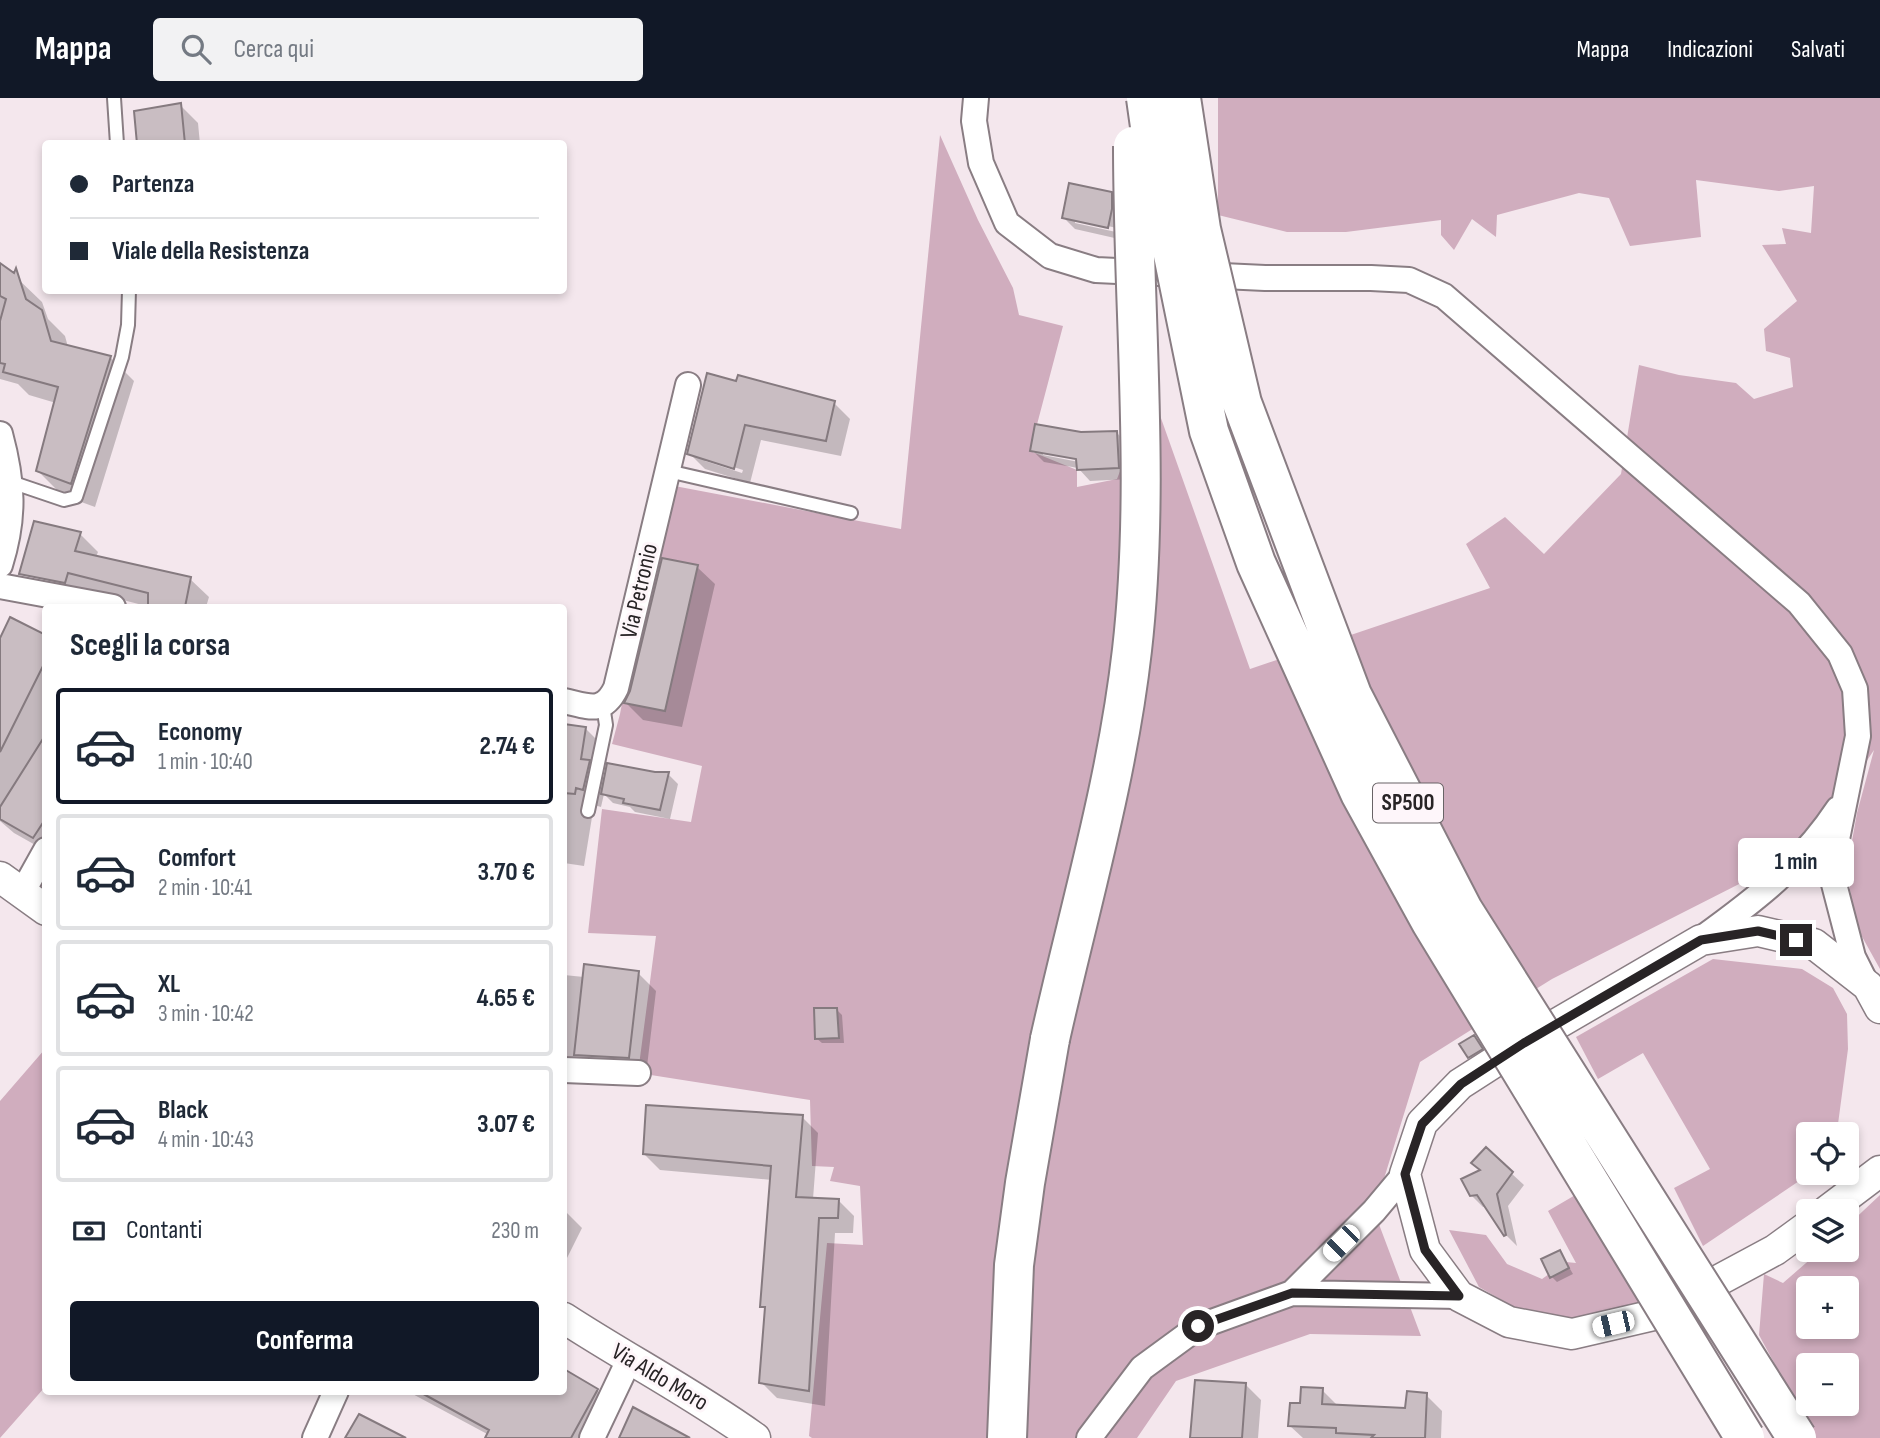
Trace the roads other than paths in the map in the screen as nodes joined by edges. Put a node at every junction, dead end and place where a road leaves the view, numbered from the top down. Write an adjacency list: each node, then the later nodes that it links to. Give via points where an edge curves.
1 (114, 98): 6 (lane)
2 (976, 98): 18 (street, via 974,121 981,163 1007,223 1050,256 1096,270 1409,280 1444,296 1799,603 1840,654 1855,689 1858,737)
3 (1134, 98): 38 (highway, bridge, via 1140,474 1132,647 1105,816 1050,1039 1033,1131 1014,1265)
4 (1146, 98): 40 (highway, SP500, bridge, via 1157,176 1209,431 1255,563 1360,793 1431,922)
5 (1181, 98): 41 (highway, SP500, bridge, via 1201,229 1242,403 1352,695 1463,910)
6 (117, 140)
7 (129, 294): 11 (lane, via 122,357 76,497 64,500)
8 (688, 385): 10 (street, Via Petronio)
9 (0, 434): 11 (street)
10 (668, 471): 12 (lane); 17 (street, Via Petronio, via 616,688)
11 (10, 482): 13 (street, via 12,514)
12 (851, 513)
13 (0, 565)
14 (0, 586): 15 (street)
15 (97, 604)
16 (567, 702): 17 (street)
17 (603, 705): 19 (lane, Via Petronio, via 606,725)
18 (1847, 796): 22 (street, via 1790,870); 23 (street, via 1837,839 1834,884 1853,957)
19 (588, 811)
20 (42, 857): 21 (street)
21 (23, 893)
22 (1701, 940): 23 (street, via 1758,931 1814,944); 27 (street, via 1461,1084 1422,1124)
23 (1874, 997)
24 (567, 1070): 25 (street)
25 (638, 1073)
26 (1880, 1171): 28 (street)
27 (1405, 1174): 30 (street); 31 (street, via 1425,1250)
28 (1843, 1199)
29 (1796, 1235): 31 (street, via 1654,1315 1572,1334 1509,1322)
30 (1292, 1293): 31 (street); 39 (street, via 1198,1326 1142,1368)
31 (1459, 1296)
32 (567, 1320): 33 (street, Via Aldo Moro)
33 (629, 1360): 36 (street); 37 (street, Via Aldo Moro)
34 (334, 1395): 35 (street)
35 (315, 1438)
36 (592, 1438)
37 (755, 1438)
38 (1007, 1438)
39 (1089, 1438)
40 (1745, 1438)
41 (1797, 1438)

